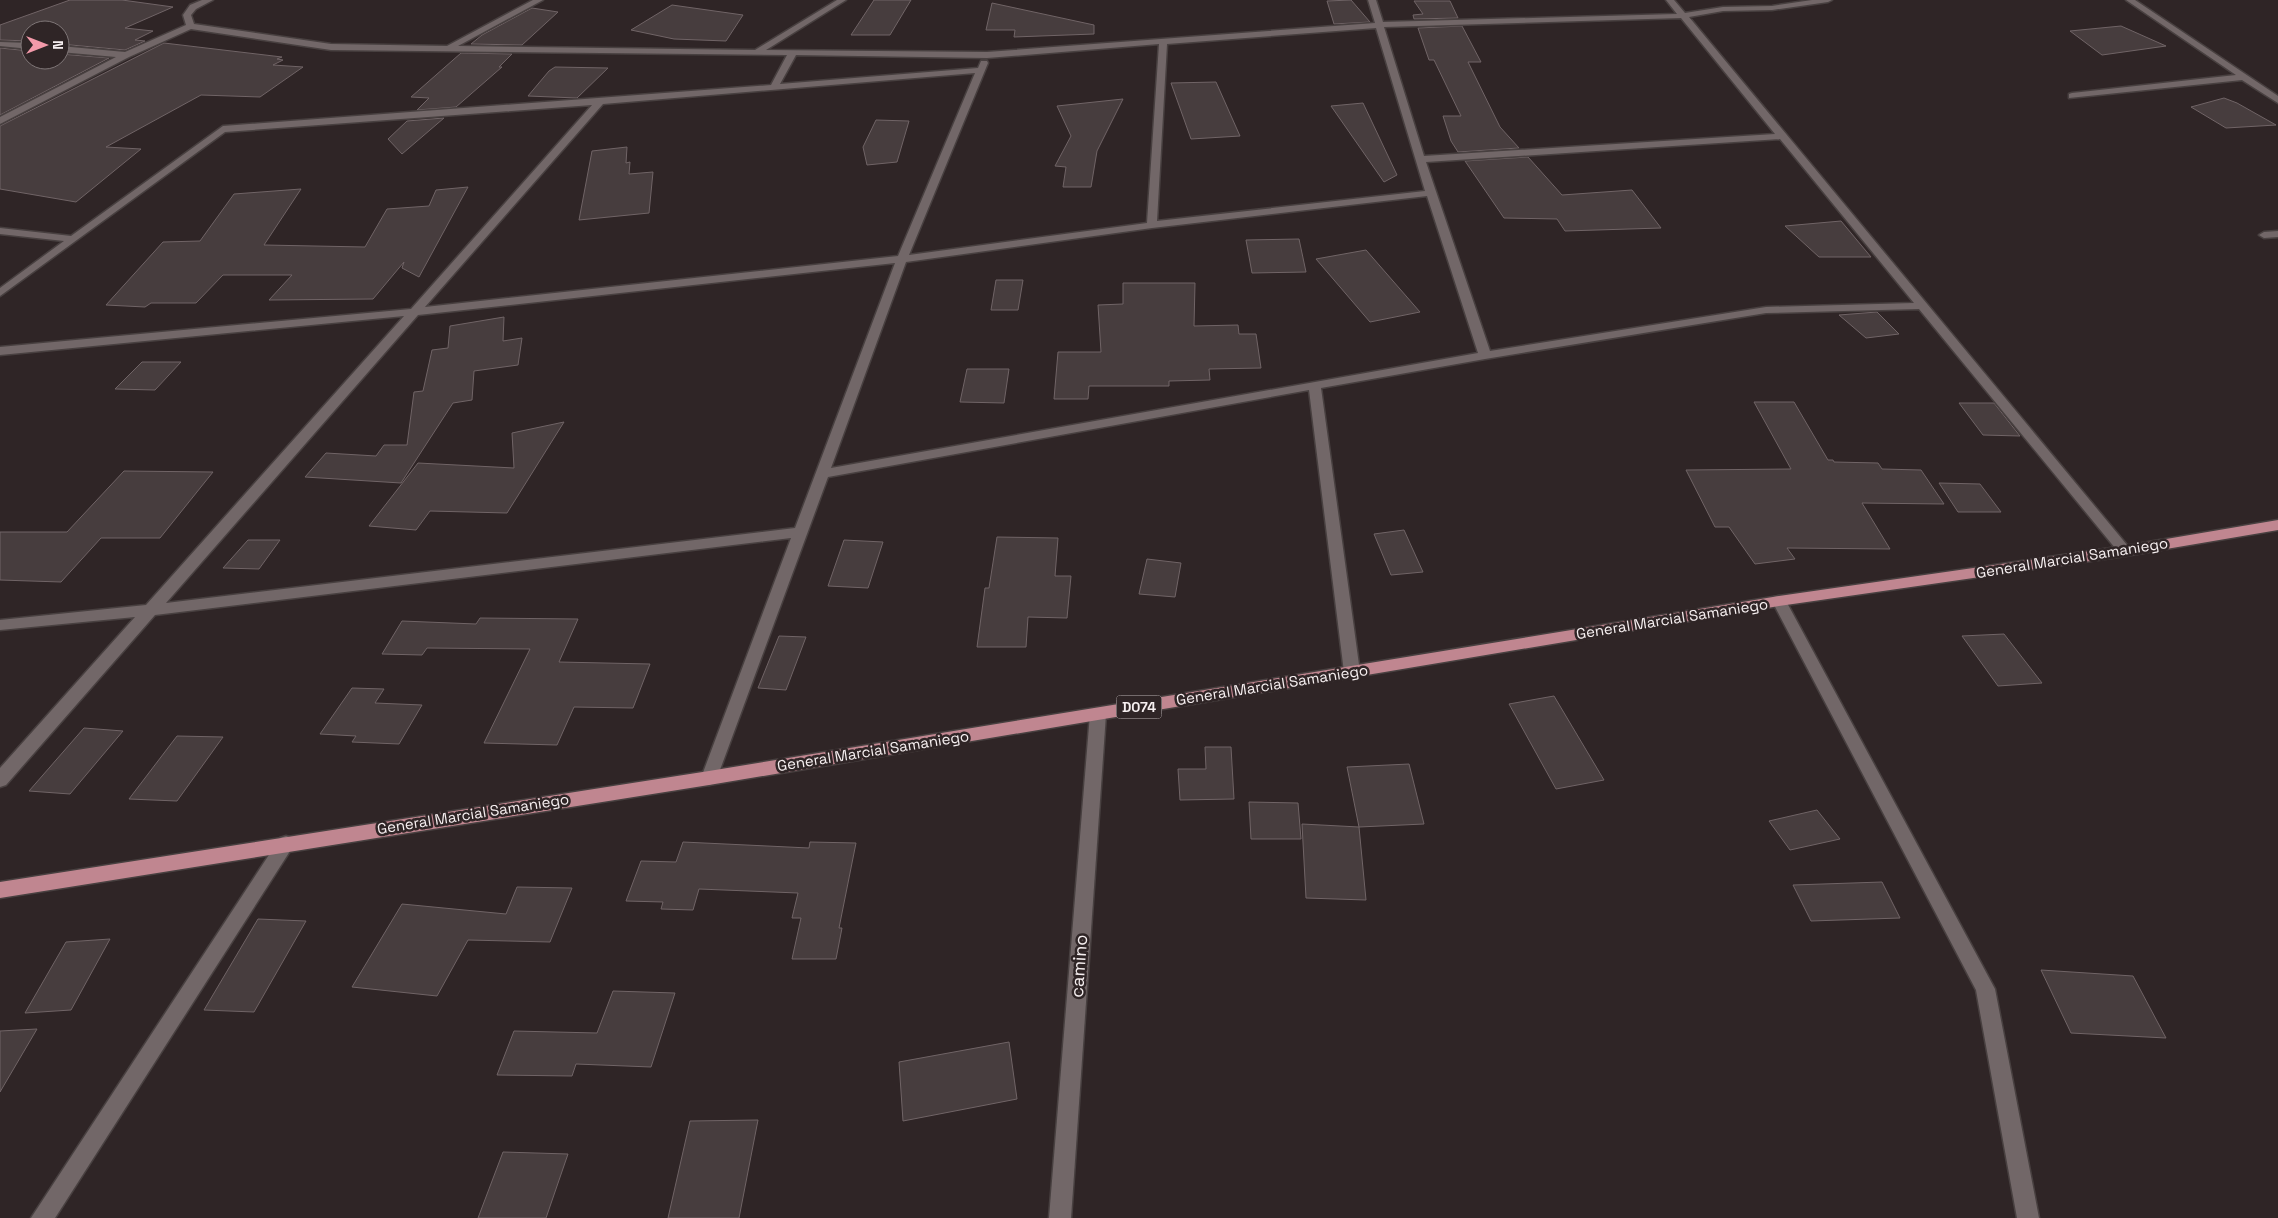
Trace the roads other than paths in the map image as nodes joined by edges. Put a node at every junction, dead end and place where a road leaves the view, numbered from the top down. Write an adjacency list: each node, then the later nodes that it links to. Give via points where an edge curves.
1 (209, 0): 10 (street, via 193,7 187,15)
2 (538, 0): 14 (street)
3 (842, 0): 16 (street)
4 (1372, 0): 9 (street)
5 (1670, 0): 8 (street)
6 (1828, 0): 8 (street, via 1772,8 1723,9)
7 (2130, 0): 21 (street)
8 (1683, 16): 9 (street); 27 (street)
9 (1380, 24): 11 (street); 28 (street)
10 (190, 26): 14 (street, via 331,47); 18 (street)
11 (1163, 42): 19 (street); 30 (street)
12 (0, 44): 13 (street)
13 (20, 45)
14 (448, 48): 16 (street)
15 (70, 50): 18 (street)
16 (758, 51): 17 (street)
17 (793, 52): 19 (street); 22 (street)
18 (126, 55): 26 (street)
19 (987, 55): 20 (street)
20 (981, 70): 22 (street); 35 (street)
21 (2245, 77): 23 (street); 24 (street)
22 (774, 88): 25 (street)
23 (2072, 96)
24 (2278, 100)
25 (600, 102): 34 (street, via 223,130); 38 (street)
26 (0, 121)
27 (1782, 136): 28 (street); 37 (street)
28 (1421, 159): 29 (street)
29 (1431, 194): 30 (street); 40 (street)
30 (1152, 225): 35 (street)
31 (0, 231): 34 (street)
32 (2278, 234): 33 (street)
33 (2264, 235)
34 (73, 239): 36 (street)
35 (902, 259): 38 (street); 42 (street)
36 (0, 293)
37 (1922, 306): 40 (street, via 1766,310); 45 (street)
38 (412, 312): 39 (street); 47 (street)
39 (0, 352)
40 (1486, 355): 41 (street)
41 (1315, 387): 42 (street); 49 (street)
42 (822, 474): 44 (street)
43 (2278, 525): 45 (main road, General Marcial Samaniego / D074)
44 (801, 532): 47 (street); 51 (street)
45 (2125, 551): 46 (main road, General Marcial Samaniego / D074)
46 (1778, 601): 49 (main road, General Marcial Samaniego / D074); 57 (street, via 1985,989)
47 (150, 610): 48 (street); 52 (street)
48 (0, 625)
49 (1352, 672): 50 (main road, General Marcial Samaniego / D074)
50 (1098, 714): 51 (main road, General Marcial Samaniego / D074); 56 (street, camino)
51 (709, 778): 53 (main road, General Marcial Samaniego / D074)
52 (0, 780)
53 (286, 843): 54 (main road, General Marcial Samaniego / D074); 55 (street)
54 (0, 890)
55 (42, 1218)
56 (1060, 1218)
57 (2028, 1218)

